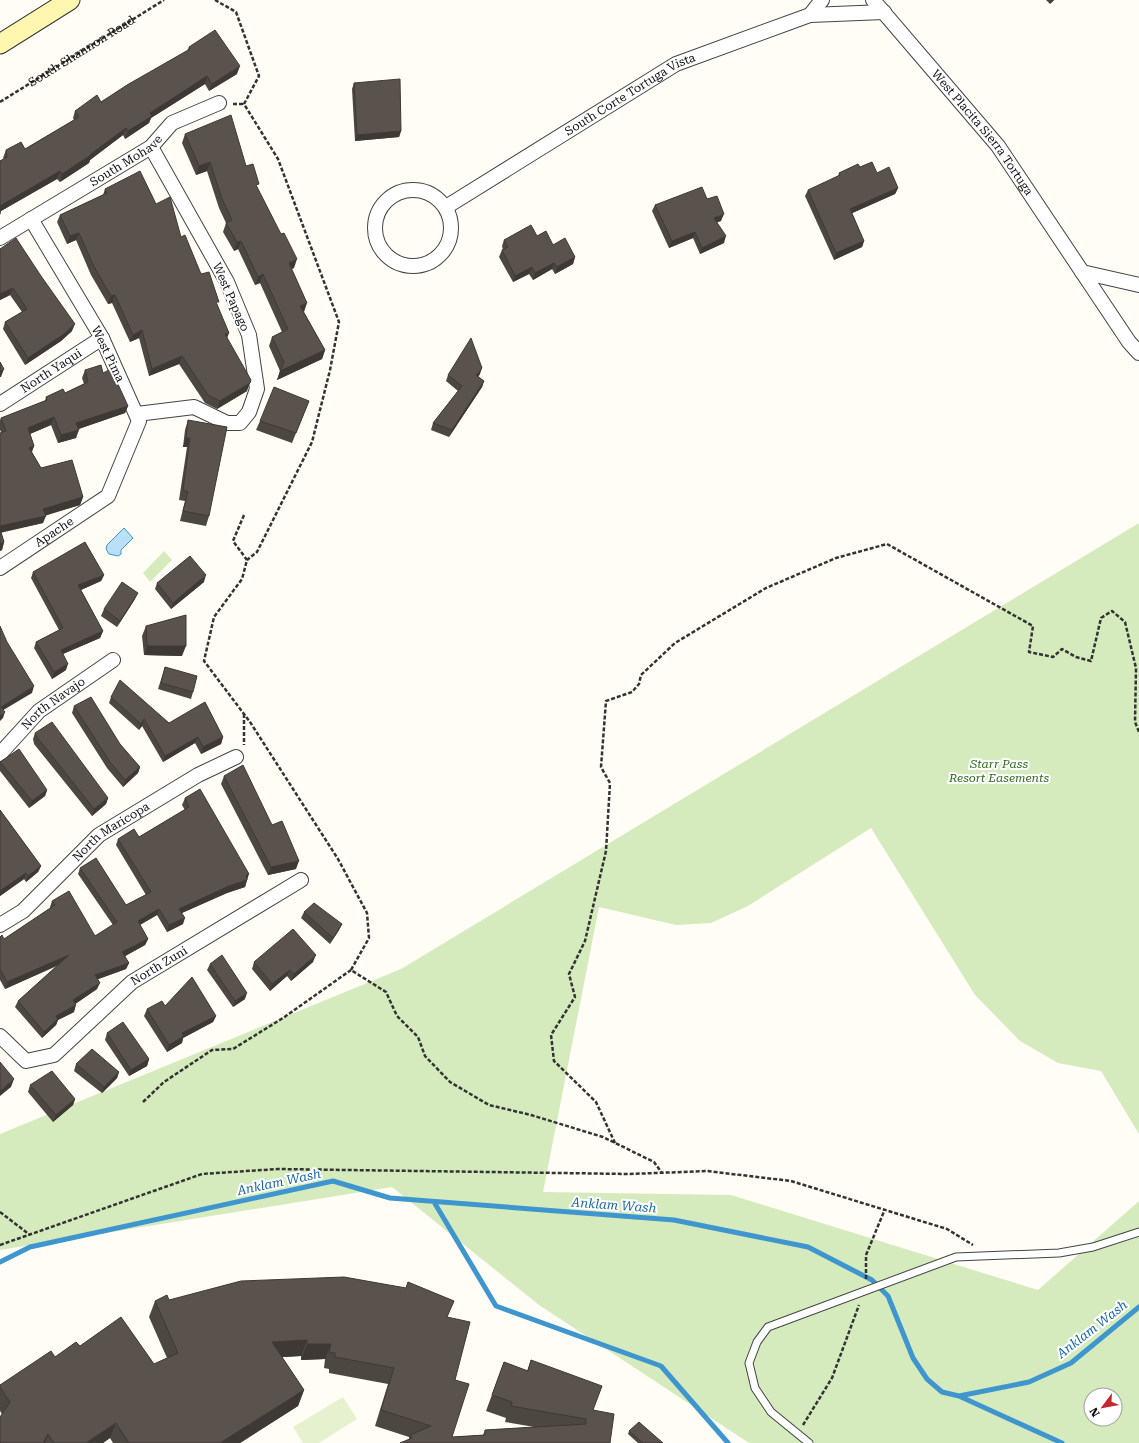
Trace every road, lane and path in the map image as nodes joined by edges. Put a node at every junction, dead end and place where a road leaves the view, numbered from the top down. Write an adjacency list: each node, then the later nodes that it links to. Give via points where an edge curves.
1 (70, 0): 8 (street)
2 (164, 0): 9 (path, South Shannon Road)
3 (215, 0): 22 (path, via 236,12 259,76 244,104 278,159 339,322 312,442 257,552)
4 (822, 0): 7 (street)
5 (873, 0): 6 (street, West Placita Sierra Tortuga)
6 (884, 12): 7 (street); 15 (street, West Placita Sierra Tortuga, via 998,146)
7 (810, 15): 12 (street, South Corte Tortuga Vista, via 676,64)
8 (0, 44)
9 (0, 102)
10 (219, 103): 11 (street, South Mohave, via 172,123)
11 (151, 147): 13 (street, South Mohave); 20 (street, West Papago, via 227,282 249,335 257,389 249,412 240,423 227,423 194,407)
12 (446, 207): 12 (street, via 432,195 415,190 403,191 392,196 377,216 377,240 392,259 404,265 417,266 429,263 448,245 451,220)
13 (31, 219): 14 (street, South Mohave); 17 (street, West Pima)
14 (0, 238)
15 (1082, 272): 16 (street); 18 (street, West Placita Sierra Tortuga)
16 (1139, 285)
17 (102, 338): 19 (street, North Yaqui); 20 (street, West Pima)
18 (1139, 353)
19 (0, 404)
20 (137, 414): 23 (street, Apache, via 139,421 108,496)
21 (244, 515): 22 (path, via 233,541)
22 (247, 560): 25 (path, via 242,579 214,617 204,661)
23 (0, 568)
24 (113, 660): 27 (street, North Navajo, via 39,711)
25 (244, 714): 28 (path); 31 (path, via 338,858 367,913 370,938)
26 (1139, 732): 34 (path, via 1135,722 1136,668 1125,622 1112,611 1101,618 1091,661 1076,657 1062,649 1053,657 1028,652 1032,626 887,544 836,558 766,588 676,643 641,675 639,684 632,692 606,701 601,767 610,783 606,851 586,941 569,974 576,997 551,1035 554,1061 596,1102)
27 (0, 754)
28 (240, 754): 30 (street, North Maricopa, via 198,775 99,835 22,912)
29 (301, 880): 32 (street, North Zuni, via 132,982 54,1055 26,1061)
30 (0, 924)
31 (351, 970): 33 (path, via 283,1018 233,1049 212,1050 164,1082); 34 (path, via 386,992 397,1016 418,1037 425,1056 450,1082 489,1105 531,1115)
32 (0, 1036)
33 (143, 1102)
34 (615, 1143): 35 (path, via 654,1162)
35 (663, 1173): 36 (path, via 707,1172 791,1181); 39 (path, via 278,1169 202,1174)
36 (884, 1209): 41 (path, via 947,1229); 42 (path, via 866,1255)
37 (0, 1212): 39 (path)
38 (1139, 1232): 41 (lane, via 1093,1247 1058,1253)
39 (30, 1235): 40 (path)
40 (0, 1245)
41 (985, 1255): 42 (lane, via 956,1257)
42 (866, 1290): 43 (path, via 832,1378); 43 (lane, via 768,1328 757,1342 749,1363 755,1388 771,1412)
43 (797, 1434): 44 (lane)
44 (809, 1443)

